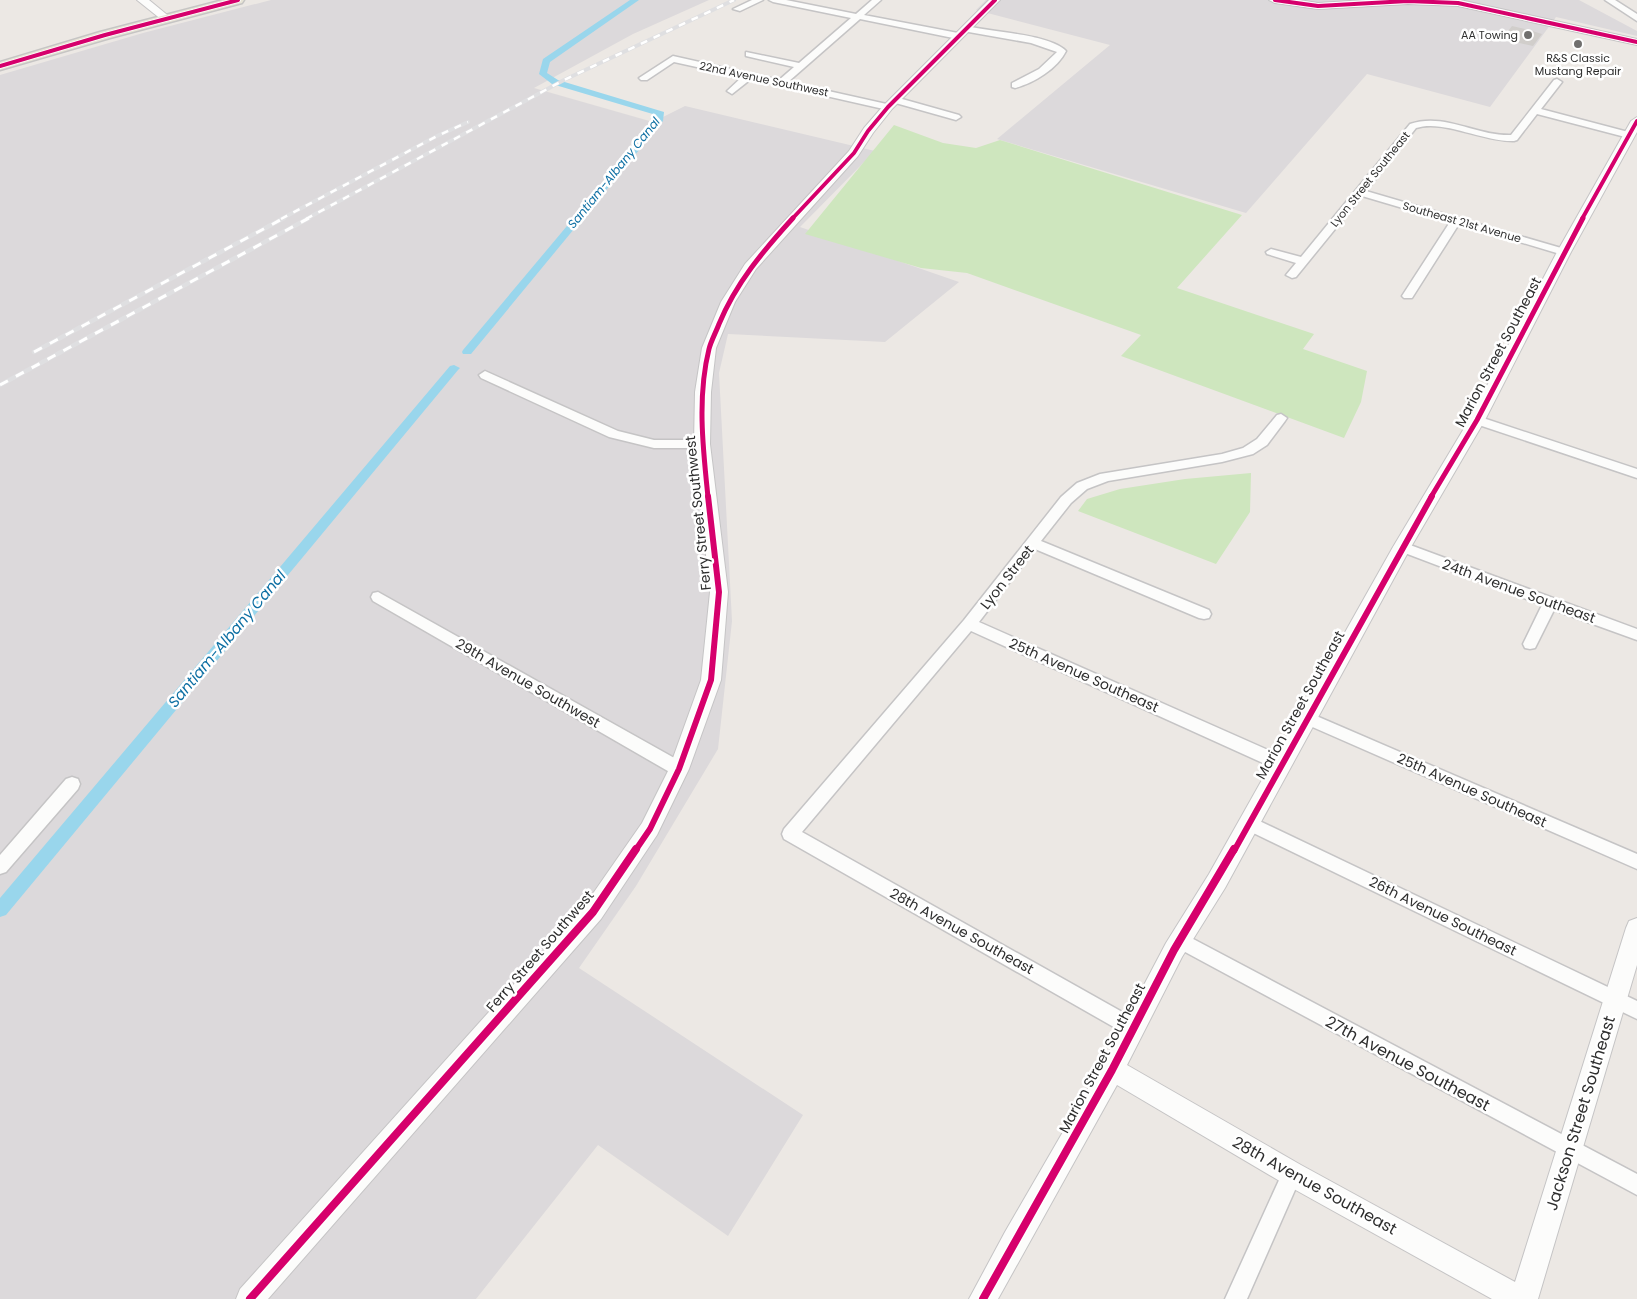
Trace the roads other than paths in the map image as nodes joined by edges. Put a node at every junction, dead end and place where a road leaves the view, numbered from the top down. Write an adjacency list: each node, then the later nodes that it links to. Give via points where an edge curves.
1 (142, 0): 11 (street)
2 (238, 0): 11 (main road)
3 (759, 0): 9 (street)
4 (773, 0): 10 (street)
5 (877, 0): 10 (street)
6 (995, 0): 13 (street, Ferry Street Southwest)
7 (1275, 0): 14 (main road, via 1318,6 1436,1)
8 (1609, 0): 12 (street)
9 (737, 9)
10 (858, 17): 13 (street); 17 (street)
11 (166, 18): 16 (main road)
12 (1637, 18)
13 (962, 33): 22 (street, via 1029,40 1062,50 1030,80); 24 (street, Ferry Street Southwest)
14 (1637, 42)
15 (749, 54): 17 (street)
16 (0, 66)
17 (800, 66): 21 (street)
18 (749, 76): 19 (street, 22nd Avenue Southwest, via 673,59); 21 (street, 22nd Avenue Southwest); 23 (street)
19 (644, 78)
20 (1557, 82): 25 (street, Lyon Street Southeast)
21 (781, 83): 24 (street, 22nd Avenue Southwest)
22 (1015, 85)
23 (732, 91)
24 (892, 104): 26 (street, 22nd Avenue Southwest); 38 (street, Ferry Street Southwest, via 868,131 854,154 750,267 728,302 709,348 703,392)
25 (1536, 111): 27 (street); 28 (street, Lyon Street Southeast, via 1514,138 1503,140 1436,122 1420,122)
26 (956, 116)
27 (1633, 128): 31 (street, Marion Street Southeast)
28 (1360, 192): 29 (street, Southeast 21st Avenue); 32 (street, Lyon Street Southeast)
29 (1456, 220): 31 (street, Southeast 21st Avenue); 34 (street)
30 (1271, 252): 32 (street)
31 (1564, 252): 37 (street, Marion Street Southeast)
32 (1303, 261): 33 (street, Lyon Street Southeast)
33 (1292, 275)
34 (1408, 296)
35 (484, 375): 38 (street, via 614,434 654,444)
36 (1281, 418): 40 (street, Lyon Street, via 1262,442 1248,451 1105,477 1082,486 1066,500)
37 (1477, 420): 39 (street); 41 (street, Marion Street Southeast)
38 (702, 444): 50 (street, Ferry Street Southwest, via 719,592 711,680)
39 (1637, 474)
40 (1034, 543): 44 (street); 45 (street, Lyon Street)
41 (1402, 547): 43 (street, 24th Avenue Southeast); 48 (street, Marion Street Southeast)
42 (378, 597): 50 (street, 29th Avenue Southwest)
43 (1550, 602): 46 (street, 24th Avenue Southeast); 47 (street)
44 (1204, 614)
45 (969, 624): 49 (street, 25th Avenue Southeast); 53 (street, Lyon Street)
46 (1637, 635)
47 (1530, 644)
48 (1307, 718): 49 (street, Marion Street Southeast); 54 (street, 25th Avenue Southeast)
49 (1280, 763): 52 (street, Marion Street Southeast)
50 (679, 769): 65 (street, Ferry Street Southwest, via 650,829 593,912)
51 (72, 784): 55 (street)
52 (1249, 823): 57 (street, Marion Street Southeast); 58 (street, 26th Avenue Southeast)
53 (790, 834): 60 (street, 28th Avenue Southeast)
54 (1637, 862)
55 (0, 867)
56 (1637, 928): 58 (street, Jackson Street Southeast)
57 (1180, 940): 60 (street, Marion Street Southeast); 62 (street, 27th Avenue Southeast)
58 (1615, 999): 59 (street, 26th Avenue Southeast); 62 (street, Jackson Street Southeast)
59 (1637, 1010)
60 (1133, 1028): 61 (street, Marion Street Southeast)
61 (1112, 1069): 63 (street, 28th Avenue Southeast); 66 (street, Marion Street Southeast)
62 (1568, 1149): 64 (street, 27th Avenue Southeast); 69 (street, Jackson Street Southeast)
63 (1292, 1174): 67 (street); 68 (street, 28th Avenue Southeast)
64 (1637, 1185)
65 (250, 1299)
66 (983, 1299)
67 (1236, 1299)
68 (1519, 1299)
69 (1524, 1299)

